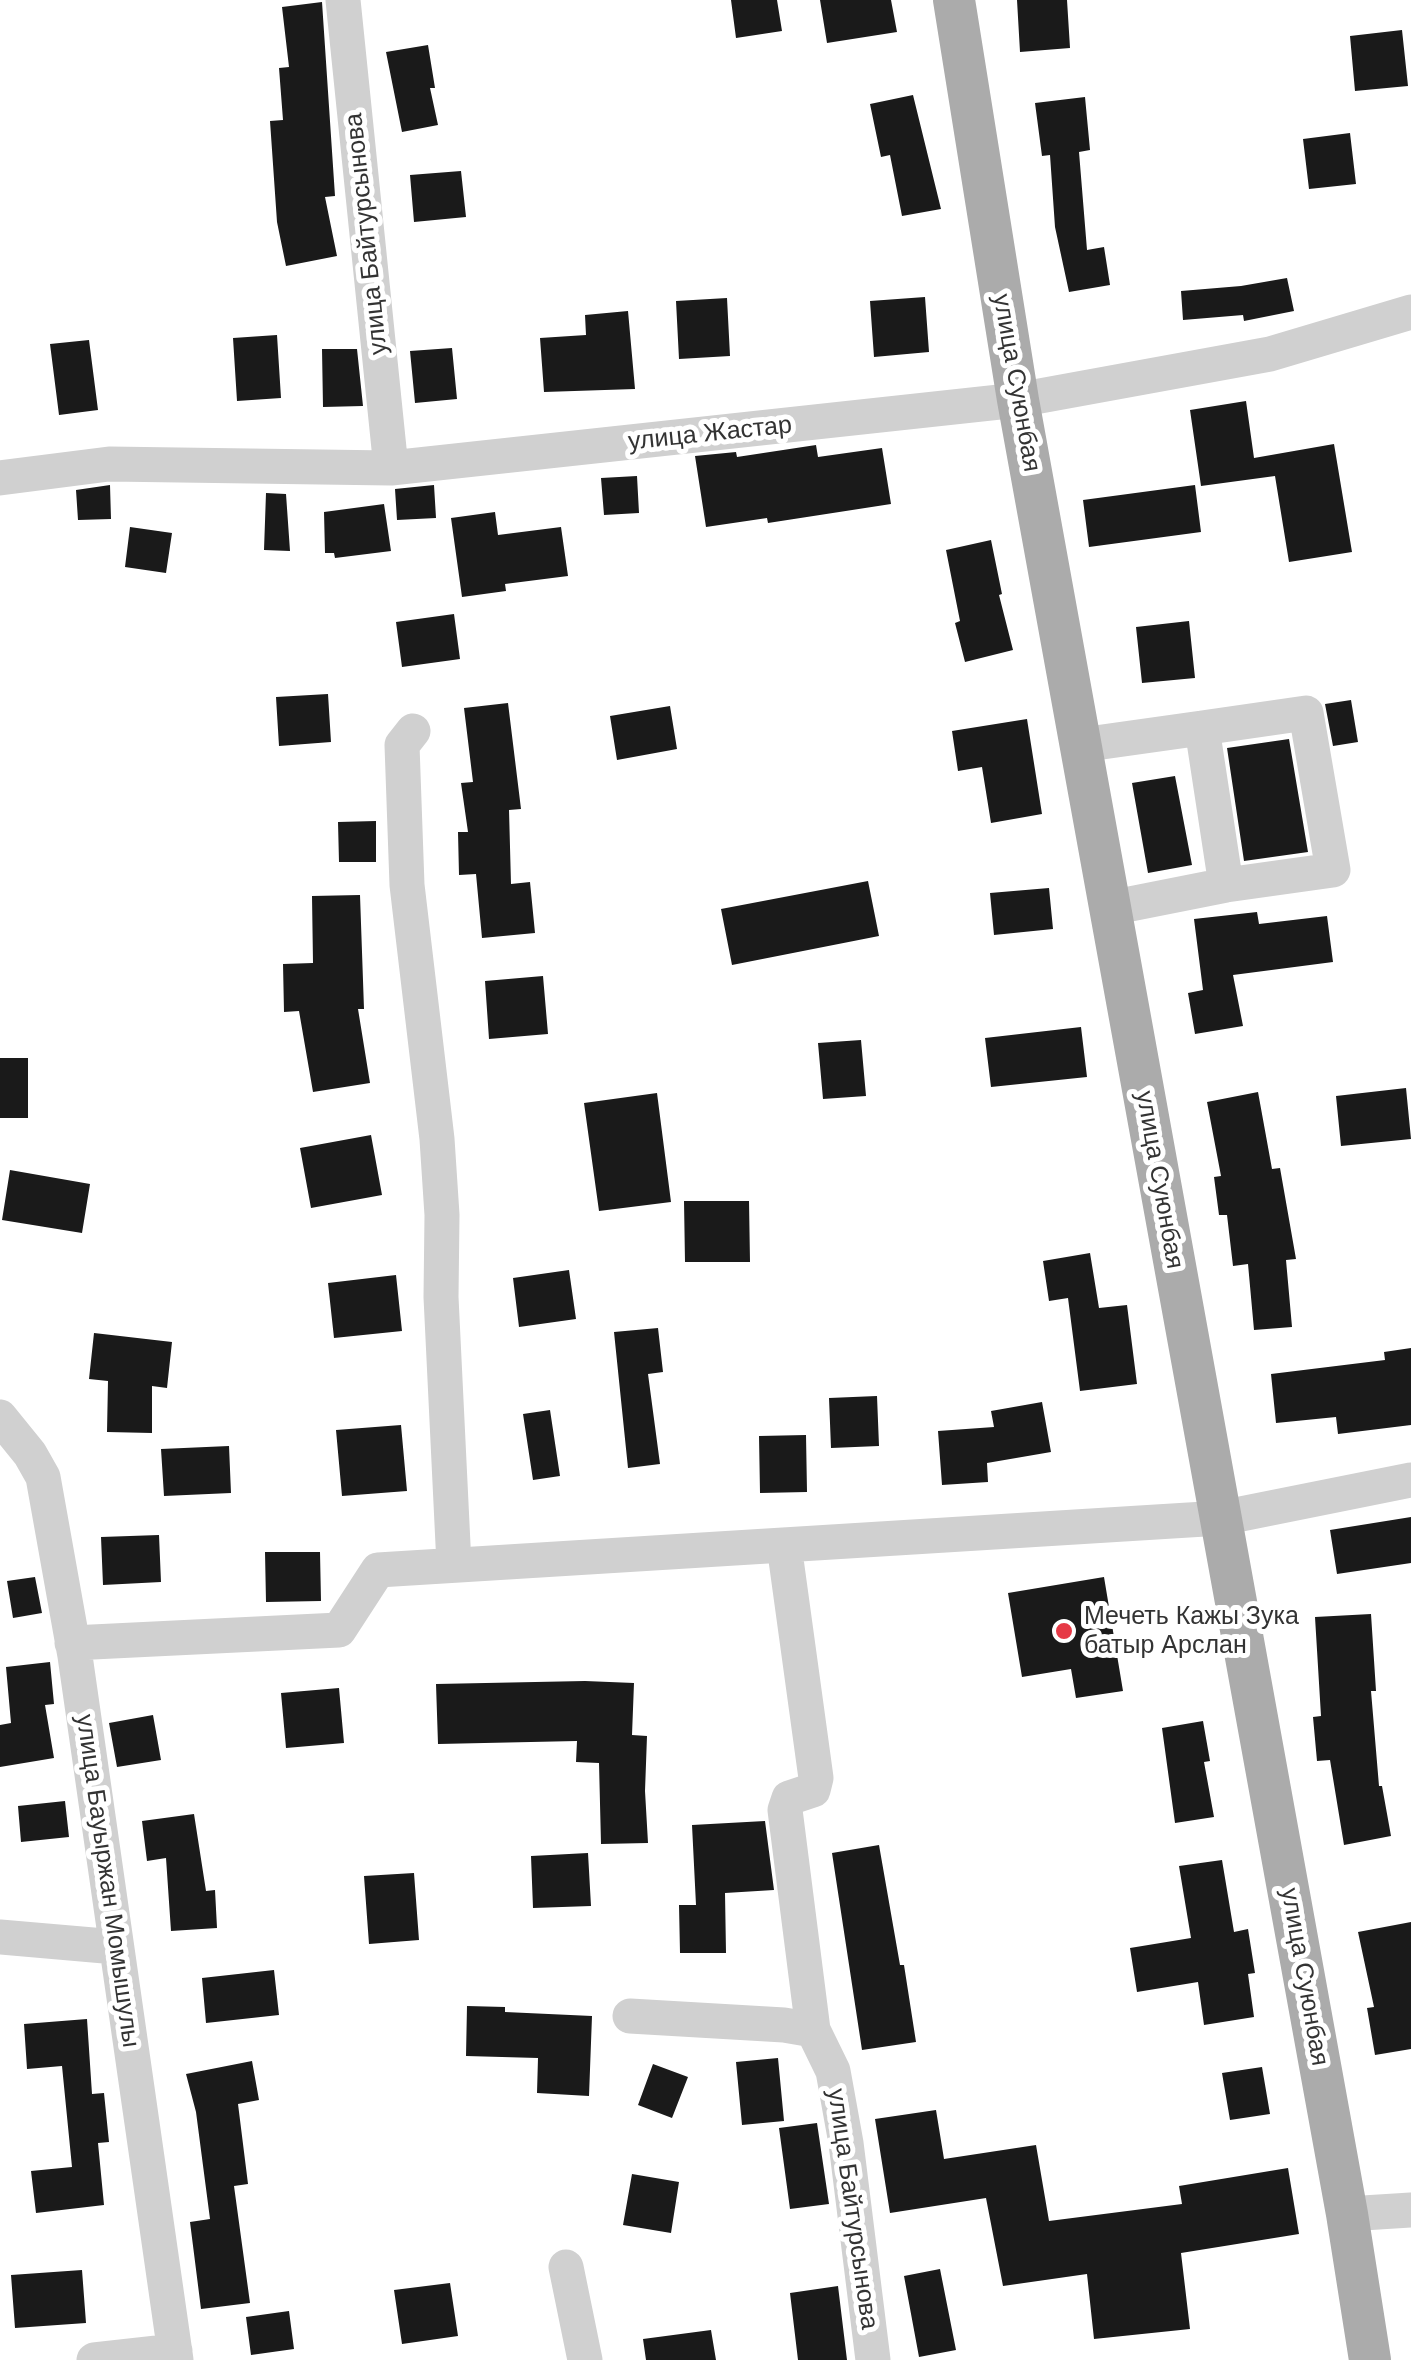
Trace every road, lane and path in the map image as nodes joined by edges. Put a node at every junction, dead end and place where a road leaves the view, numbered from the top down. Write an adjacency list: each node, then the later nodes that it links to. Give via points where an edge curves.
1 (343, 0): 5 (street, улица Байтурсынова)
2 (954, 0): 4 (main road, улица Суюнбая)
3 (1411, 312): 4 (street, улица Жастар, via 1270,354)
4 (1018, 400): 5 (street, улица Жастар); 9 (main road, улица Суюнбая)
5 (391, 468): 6 (street, улица Жастар, via 109,464)
6 (0, 478)
7 (1202, 728): 9 (street); 10 (street); 10 (street, via 1306,713 1334,870)
8 (413, 731): 16 (street, via 402,744 406,885 438,1158)
9 (1081, 745): 11 (main road, улица Суюнбая)
10 (1226, 885): 11 (street)
11 (1110, 908): 14 (main road, улица Суюнбая)
12 (0, 1417): 17 (street, улица Бауыржан Момышулы, via 43,1477)
13 (1411, 1480): 14 (street)
14 (1220, 1518): 15 (street); 23 (main road, улица Суюнбая)
15 (784, 1545): 16 (street); 21 (street, улица Байтурсынова, via 816,1778 813,1790 789,1798 785,1810)
16 (454, 1565): 17 (street, via 378,1570 339,1630)
17 (72, 1643): 19 (street, улица Бауыржан Момышулы)
18 (0, 1938): 19 (street)
19 (116, 1947): 25 (street, улица Бауыржан Момышулы)
20 (630, 2016): 21 (street)
21 (814, 2030): 28 (street, улица Байтурсынова, via 833,2072)
22 (1411, 2210): 23 (street)
23 (1348, 2214): 29 (main road, улица Суюнбая)
24 (566, 2267): 27 (street)
25 (175, 2356): 26 (street)
26 (94, 2360)
27 (585, 2360)
28 (873, 2360)
29 (1370, 2360)

